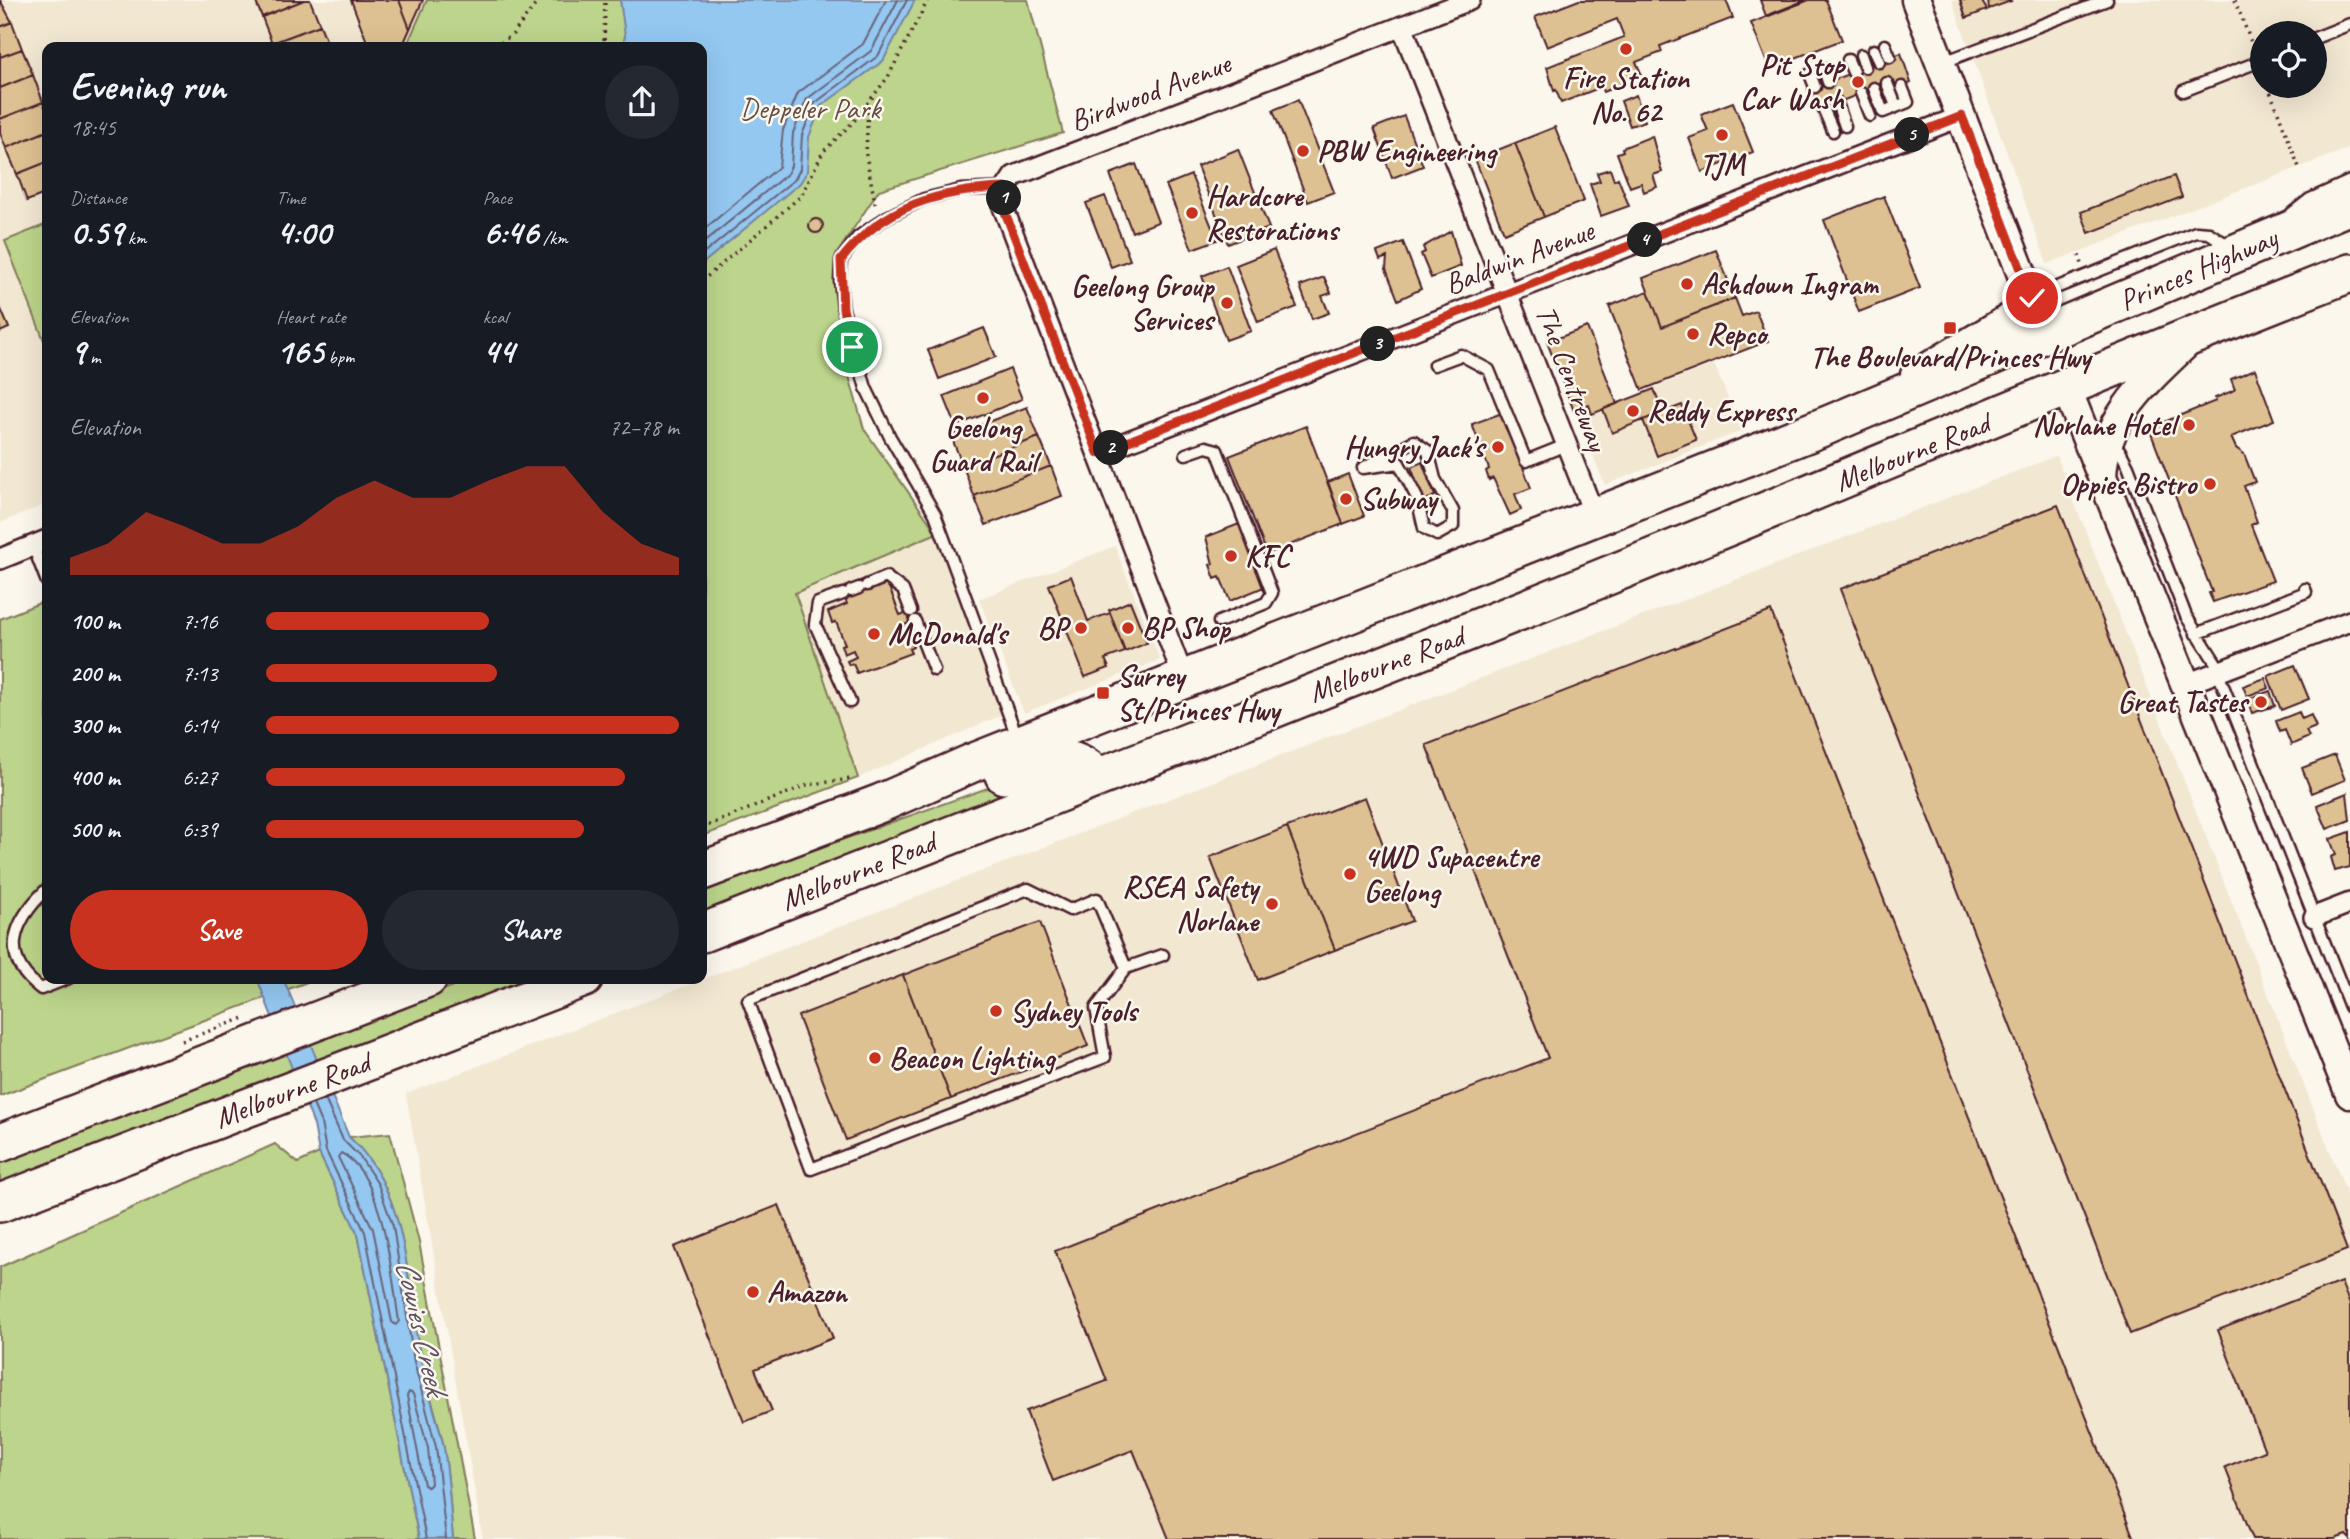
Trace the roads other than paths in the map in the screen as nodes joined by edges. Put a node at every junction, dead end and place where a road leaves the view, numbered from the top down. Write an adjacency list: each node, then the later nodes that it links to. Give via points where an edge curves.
1 (1470, 0): 5 (street, Birdwood Avenue)
2 (1916, 0): 13 (main road)
3 (2107, 0): 13 (lane)
4 (2350, 24): 6 (lane)
5 (1402, 26): 34 (street, Birdwood Avenue, via 1014,176); 38 (street, The Centreway)
6 (2327, 33)
7 (1885, 45): 10 (lane)
8 (1874, 50): 12 (lane)
9 (1861, 55): 15 (lane)
10 (1890, 57)
11 (1848, 60): 17 (lane)
12 (1879, 62)
13 (1941, 63): 30 (main road)
14 (2250, 65): 24 (lane)
15 (1865, 67)
16 (1824, 69): 19 (lane)
17 (1853, 72)
18 (1810, 74): 21 (lane)
19 (1828, 82)
20 (1887, 83): 27 (lane)
21 (1815, 87)
22 (1902, 87): 27 (lane, via 1908,102)
23 (1874, 88): 27 (lane, via 1883,112)
24 (2183, 91)
25 (1861, 93): 29 (lane)
26 (1837, 103): 31 (lane)
27 (1896, 106)
28 (1824, 108): 32 (lane)
29 (1870, 116)
30 (1962, 116): 38 (street, Baldwin Avenue); 39 (main road)
31 (1845, 126)
32 (1833, 131)
33 (2350, 181): 36 (lane, via 2302,204)
34 (1006, 188): 48 (street, via 1003,207); 64 (lane, via 961,190 923,199 858,237 841,260 843,309 866,388 935,514)
35 (2350, 205): 36 (highway, Princes Highway)
36 (2247, 249): 39 (lane, via 2196,232); 41 (highway, Princes Highway)
37 (2350, 273): 40 (highway, Princes Highway)
38 (1507, 294): 47 (street, The Centreway); 48 (street, Baldwin Avenue)
39 (2032, 298): 41 (main road); 44 (main road, via 2013,316)
40 (2197, 333): 43 (highway, Princes Highway); 46 (main road, via 2130,399)
41 (2045, 334): 43 (highway); 44 (highway, Melbourne Road)
42 (1434, 365): 47 (lane, via 1461,355 1489,370 1526,461)
43 (2066, 387): 45 (main road); 65 (highway, Melbourne Road, via 1475,630)
44 (1856, 413): 52 (highway, Melbourne Road)
45 (2082, 426): 46 (lane); 51 (main road)
46 (2108, 442): 51 (main road); 58 (lane, via 2124,458)
47 (1566, 445): 52 (street, The Centreway)
48 (1098, 453): 61 (street)
49 (1186, 454): 57 (lane, via 1206,447 1217,450 1272,593 1266,603)
50 (1363, 467): 50 (lane, via 1414,441 1428,451 1435,479 1453,511 1453,526 1437,535 1423,528 1417,498 1399,463)
51 (2102, 477): 62 (main road)
52 (1595, 517): 61 (highway, Melbourne Road)
53 (40, 543): 54 (street)
54 (0, 559)
55 (2305, 589): 58 (lane)
56 (2350, 621): 60 (street)
57 (1219, 622)
58 (2196, 634): 60 (lane)
59 (934, 670): 63 (lane, via 903,590 886,578 818,603 815,624)
60 (2220, 672): 62 (street); 70 (lane)
61 (1184, 679): 64 (highway, Melbourne Road)
62 (2184, 685): 78 (main road)
63 (850, 702)
64 (1020, 744): 66 (highway, Melbourne Road)
65 (1097, 777): 66 (highway, via 1084,764 1056,758 958,793); 71 (highway, Melbourne Road)
66 (881, 803): 67 (highway, Melbourne Road)
67 (707, 869)
68 (42, 894): 74 (lane, via 21,913 9,934 9,957 20,977 41,989)
69 (2350, 903): 70 (street)
70 (2314, 917): 77 (lane)
71 (707, 931)
72 (1163, 956): 73 (lane)
73 (1126, 968): 73 (lane, via 1097,899 1070,910 1028,889 748,1000 811,1169 1105,1057 1096,1008)
74 (54, 984)
75 (413, 984): 79 (highway, Melbourne Road)
76 (568, 984): 80 (highway, Melbourne Road)
77 (2350, 1007)
78 (2350, 1094)
79 (0, 1143)
80 (0, 1203)

